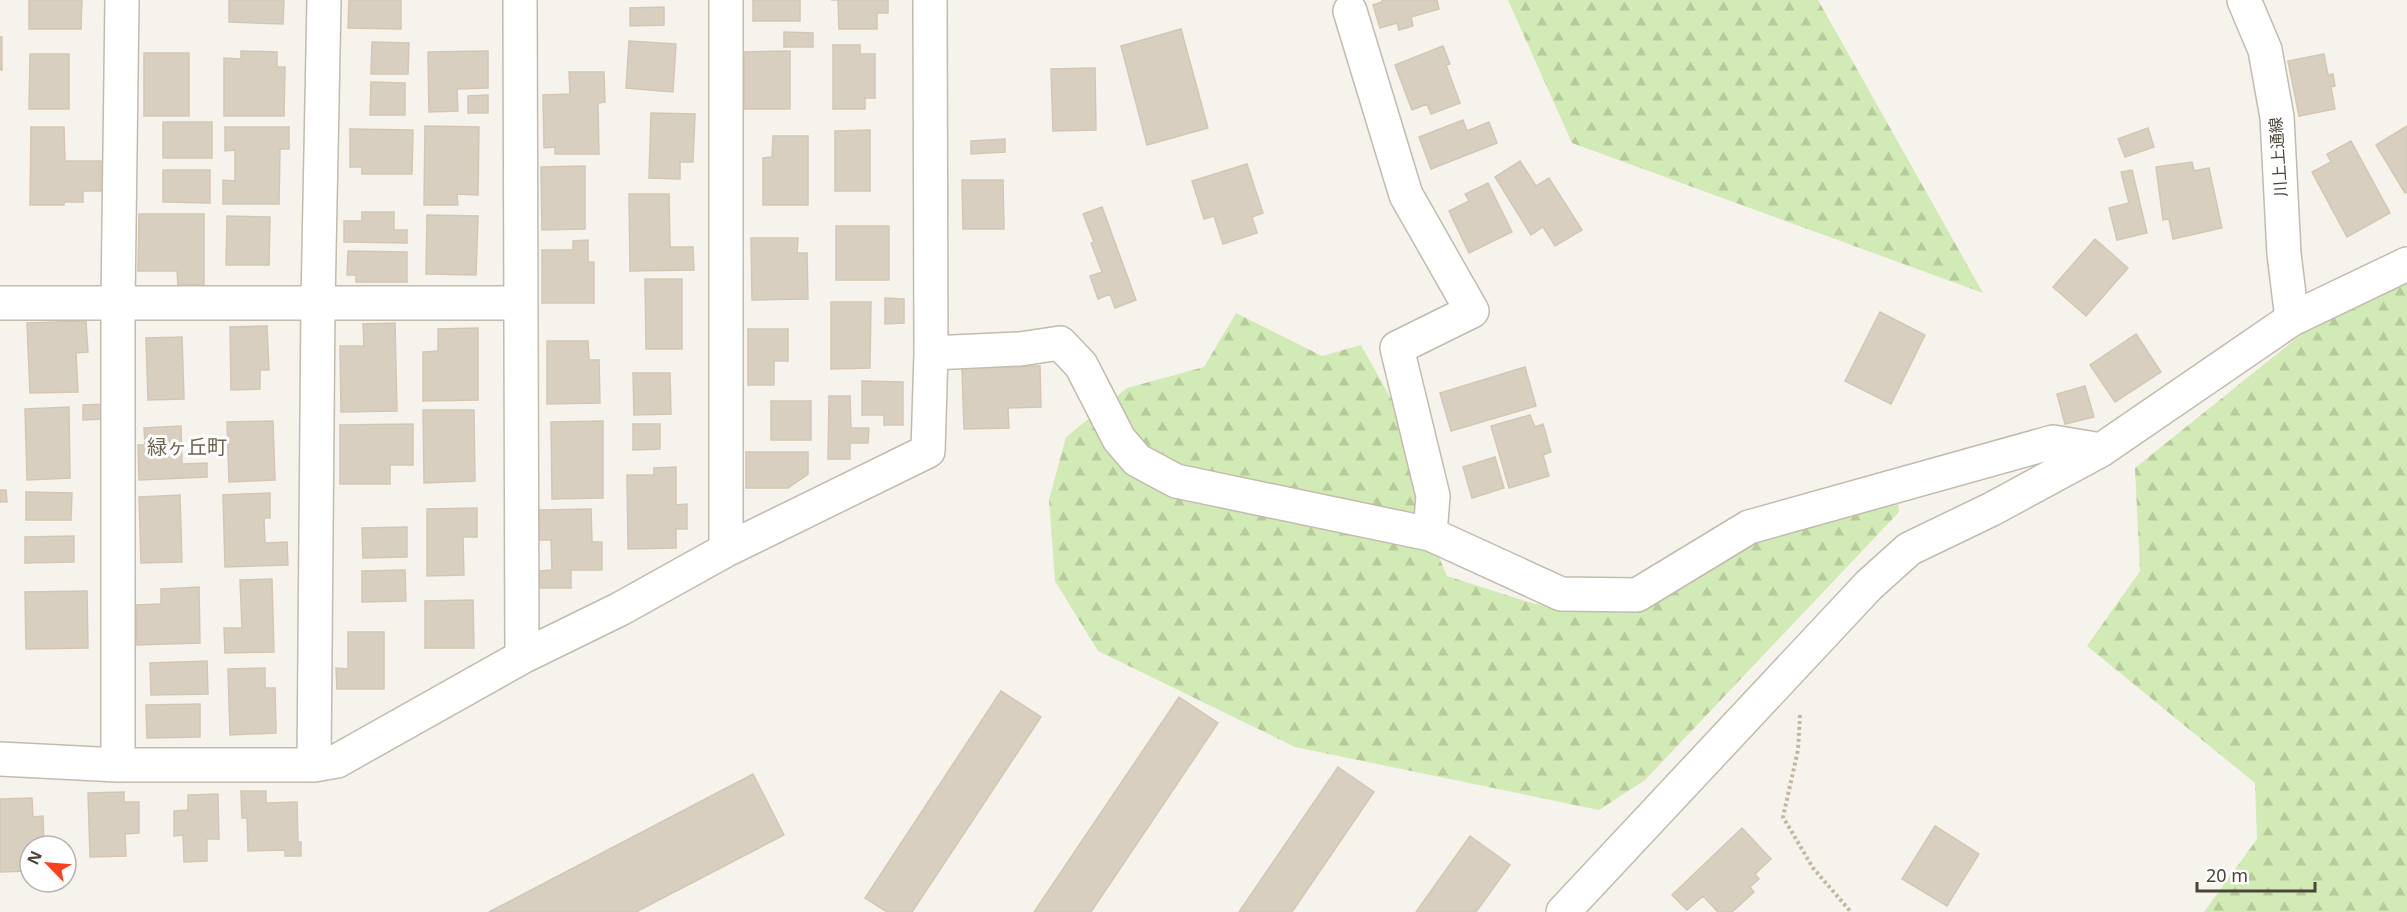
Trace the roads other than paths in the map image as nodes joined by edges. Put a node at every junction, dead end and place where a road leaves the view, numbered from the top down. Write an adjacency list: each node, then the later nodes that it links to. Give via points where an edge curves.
1 (122, 0): 10 (street)
2 (324, 0): 11 (street)
3 (520, 0): 12 (street)
4 (726, 0): 17 (street)
5 (930, 0): 14 (street)
6 (2244, 0): 13 (street, 川上上通線, via 2265,50 2277,117 2284,254)
7 (1350, 11): 16 (street, via 1406,195 1472,311 1397,348 1433,496)
8 (2407, 264): 13 (street)
9 (0, 303): 10 (street)
10 (118, 303): 11 (street); 20 (street)
11 (318, 303): 12 (street); 21 (street)
12 (520, 303): 18 (street)
13 (2292, 319): 15 (street)
14 (931, 353): 16 (street, via 1060,343 1082,364 1119,439 1137,460 1176,481); 17 (street, via 928,451)
15 (2101, 450): 16 (street, via 2053,442 1749,527 1637,595 1561,594); 22 (street, via 1909,549 1869,585)
16 (1430, 534)
17 (726, 550): 18 (street, via 620,609)
18 (522, 657): 21 (street, via 337,761)
19 (0, 759): 20 (street)
20 (118, 765): 21 (street)
21 (314, 765)
22 (1563, 912)

